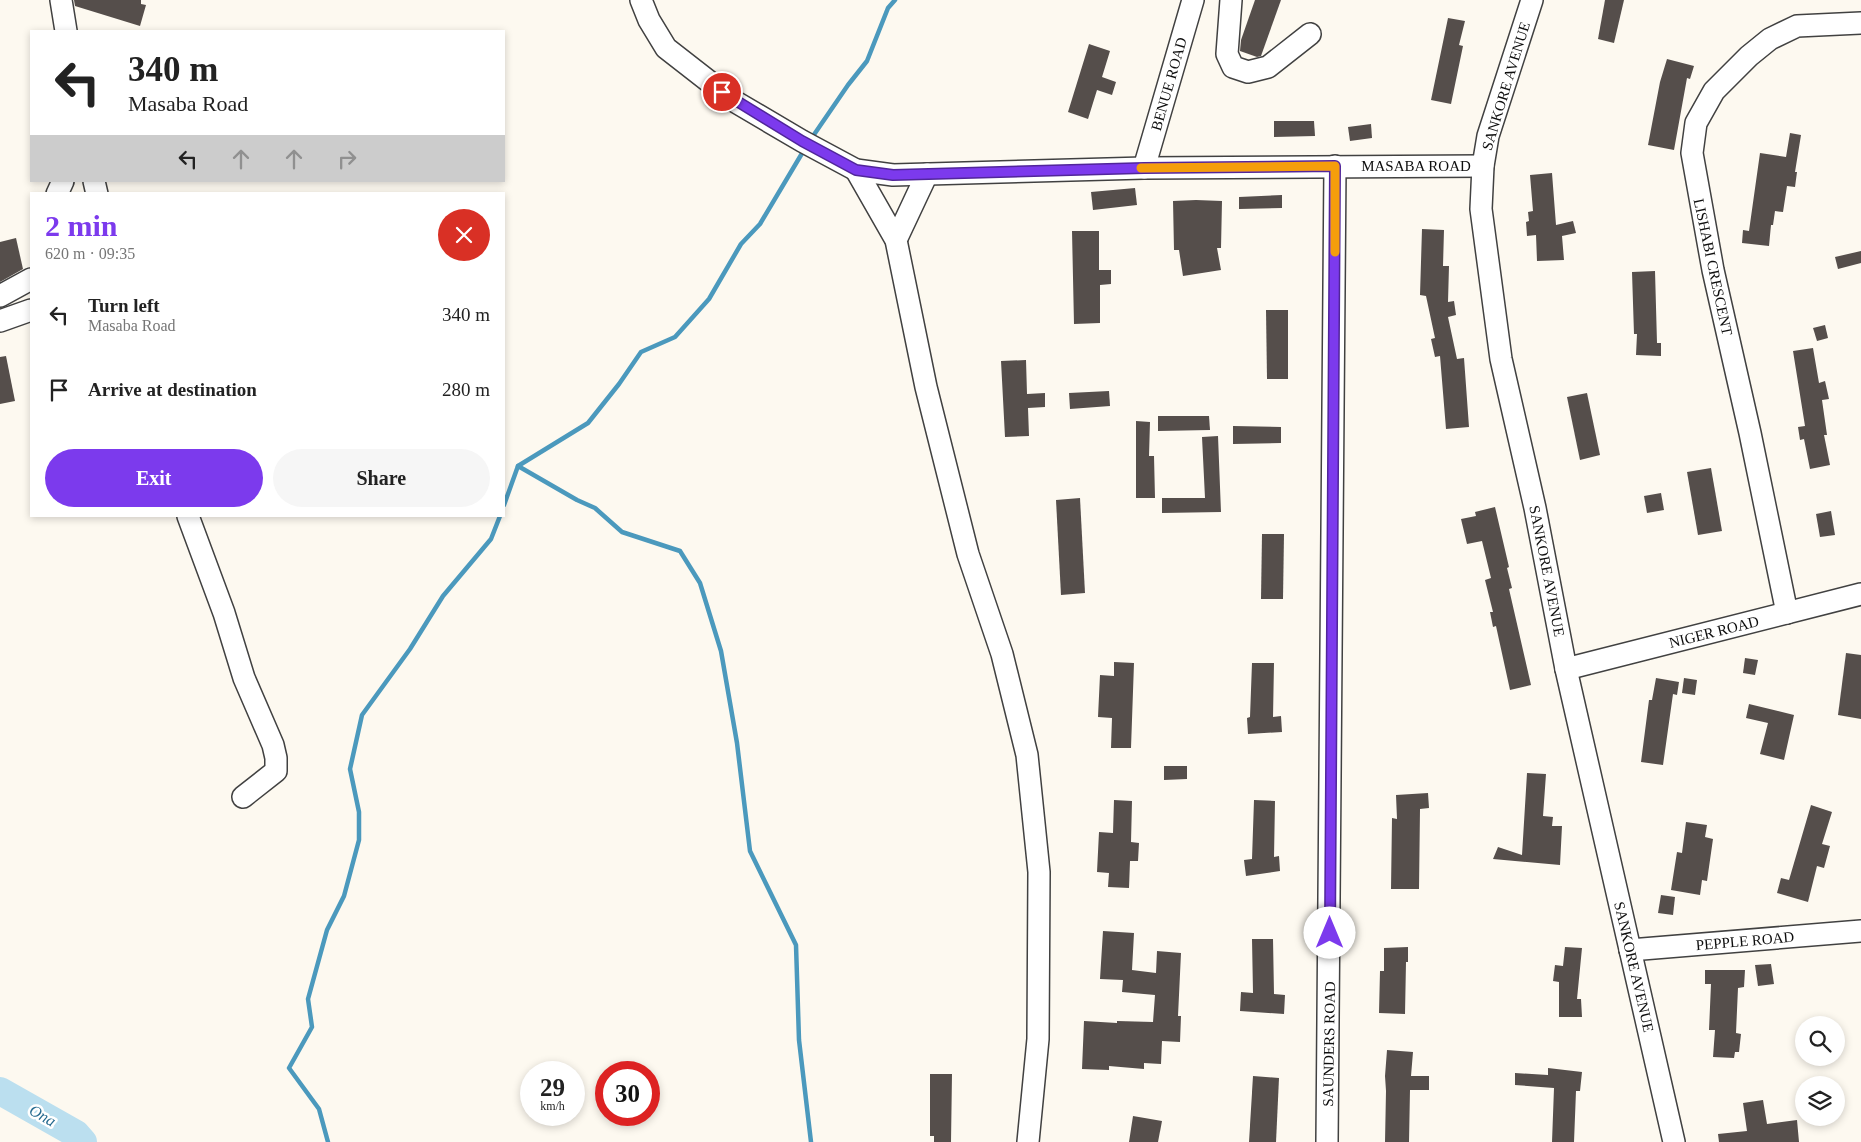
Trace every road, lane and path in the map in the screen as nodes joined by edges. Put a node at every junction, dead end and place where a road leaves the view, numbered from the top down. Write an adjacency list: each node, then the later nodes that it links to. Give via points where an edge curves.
1 (61, 0): 8 (street)
2 (641, 0): 10 (street, MASABA ROAD, via 666,48)
3 (652, 0): 10 (street)
4 (1193, 0): 13 (street, BENUE ROAD)
5 (1231, 0): 9 (street, via 1227,54 1233,67 1248,72 1268,66)
6 (1532, 0): 12 (street, SANKORE AVENUE, via 1488,136)
7 (1861, 23): 25 (street, LISHABI CRESCENT, via 1797,26 1770,38 1714,91 1696,123 1692,153 1713,270)
8 (66, 30)
9 (1310, 34)
10 (690, 65): 14 (street, MASABA ROAD, via 734,101)
11 (1335, 166): 12 (street, MASABA ROAD); 13 (street, MASABA ROAD); 31 (street, SAUNDERS ROAD)
12 (1483, 166): 26 (street, SANKORE AVENUE, via 1481,209 1501,359 1535,508)
13 (1144, 168): 15 (street, MASABA ROAD)
14 (856, 170): 16 (street, MASABA ROAD); 17 (street)
15 (927, 174): 16 (street, MASABA ROAD); 18 (street)
16 (893, 175): 17 (street)
17 (882, 214): 18 (street)
18 (896, 240): 30 (street, via 926,387 968,554 1002,654 1028,755 1039,872 1038,1039)
19 (30, 280): 20 (street)
20 (0, 296)
21 (30, 310): 22 (street)
22 (0, 321)
23 (188, 517): 27 (street, via 244,678 268,730 276,758 276,771)
24 (1861, 594): 25 (street, NIGER ROAD)
25 (1787, 613): 26 (street, NIGER ROAD)
26 (1566, 669): 29 (street, SANKORE AVENUE)
27 (243, 797)
28 (1861, 931): 29 (street, PEPPLE ROAD)
29 (1630, 950): 32 (street, SANKORE AVENUE)
30 (1028, 1142)
31 (1328, 1142)
32 (1674, 1142)

